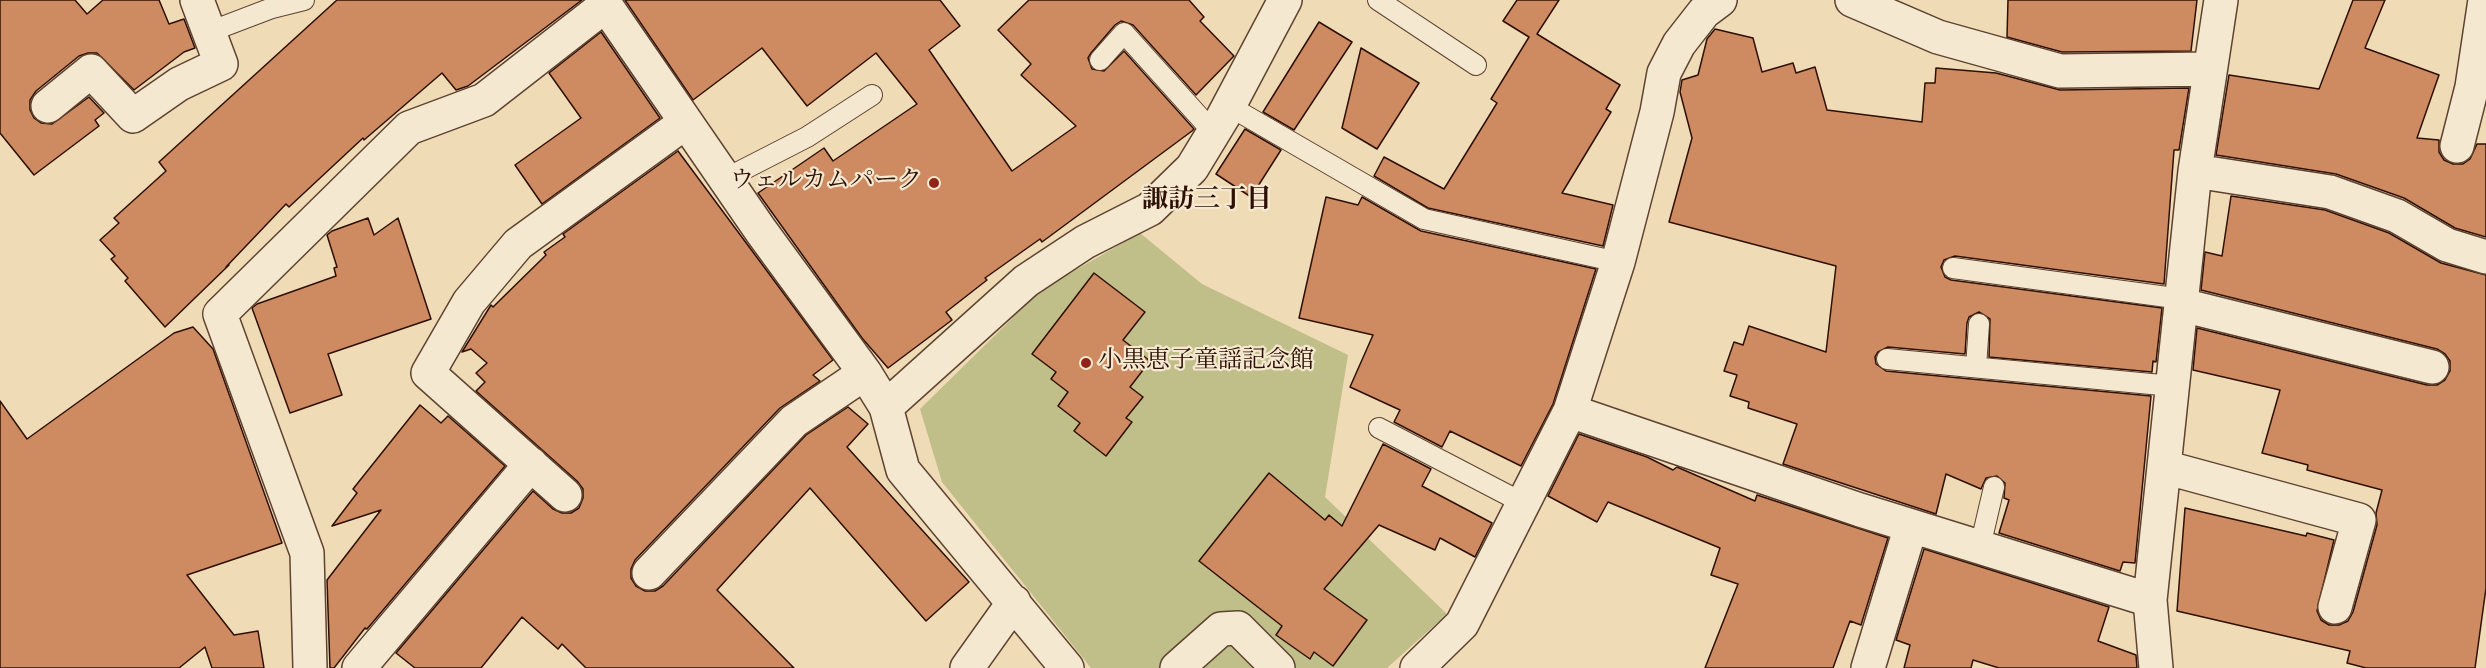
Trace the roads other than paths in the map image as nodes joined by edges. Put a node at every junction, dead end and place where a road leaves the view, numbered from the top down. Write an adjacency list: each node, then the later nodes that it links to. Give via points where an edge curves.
1 (197, 0): 10 (street)
2 (304, 0): 10 (lane)
3 (1285, 0): 16 (street)
4 (1378, 0): 12 (lane)
5 (1720, 0): 22 (street, via 1704,12 1679,44 1664,73)
6 (1852, 0): 13 (street, via 1938,37 2060,71)
7 (2221, 0): 13 (street)
8 (2485, 0): 18 (street, via 2472,87)
9 (604, 2): 17 (street); 45 (street, via 484,100 409,128 220,314 307,554)
10 (209, 32): 15 (street, via 220,64 179,84 133,116 91,71)
11 (1100, 60): 16 (lane, via 1124,33)
12 (1476, 65)
13 (2210, 69): 19 (street)
14 (872, 95): 20 (lane, via 807,137)
15 (48, 106)
16 (1221, 119): 22 (lane, via 1424,219); 31 (street, via 1192,168 1150,209 1085,242 1026,281)
17 (686, 122): 20 (street); 34 (street, via 518,244 469,302 428,373)
18 (2457, 146)
19 (2195, 171): 21 (street, via 2330,192 2397,216 2446,245); 24 (street)
20 (725, 179): 29 (street)
21 (2486, 257)
22 (1618, 262): 32 (street)
23 (1953, 268): 24 (lane)
24 (2182, 302): 28 (street); 30 (street)
25 (1979, 324): 27 (lane)
26 (1887, 359): 27 (lane)
27 (1976, 367): 30 (lane)
28 (2432, 367)
29 (865, 373): 31 (street); 41 (street, via 794,421)
30 (2172, 386): 35 (street)
31 (886, 407): 43 (street, via 903,470)
32 (1570, 411): 38 (street); 39 (street)
33 (1379, 428): 38 (lane)
34 (531, 464): 37 (street); 46 (street)
35 (2164, 467): 42 (street); 44 (street, via 2359,520)
36 (1994, 487): 40 (lane)
37 (565, 495)
38 (1522, 503): 51 (street, via 1462,624)
39 (1911, 526): 40 (street); 52 (street)
40 (1980, 547): 42 (street)
41 (649, 573)
42 (2150, 600): 53 (street)
43 (1014, 602): 47 (street); 48 (street)
44 (2335, 607)
45 (310, 668)
46 (359, 668)
47 (967, 668)
48 (1067, 668)
49 (1177, 668): 50 (street, via 1221,629 1238,628)
50 (1278, 668)
51 (1417, 668)
52 (1868, 668)
53 (2156, 668)

